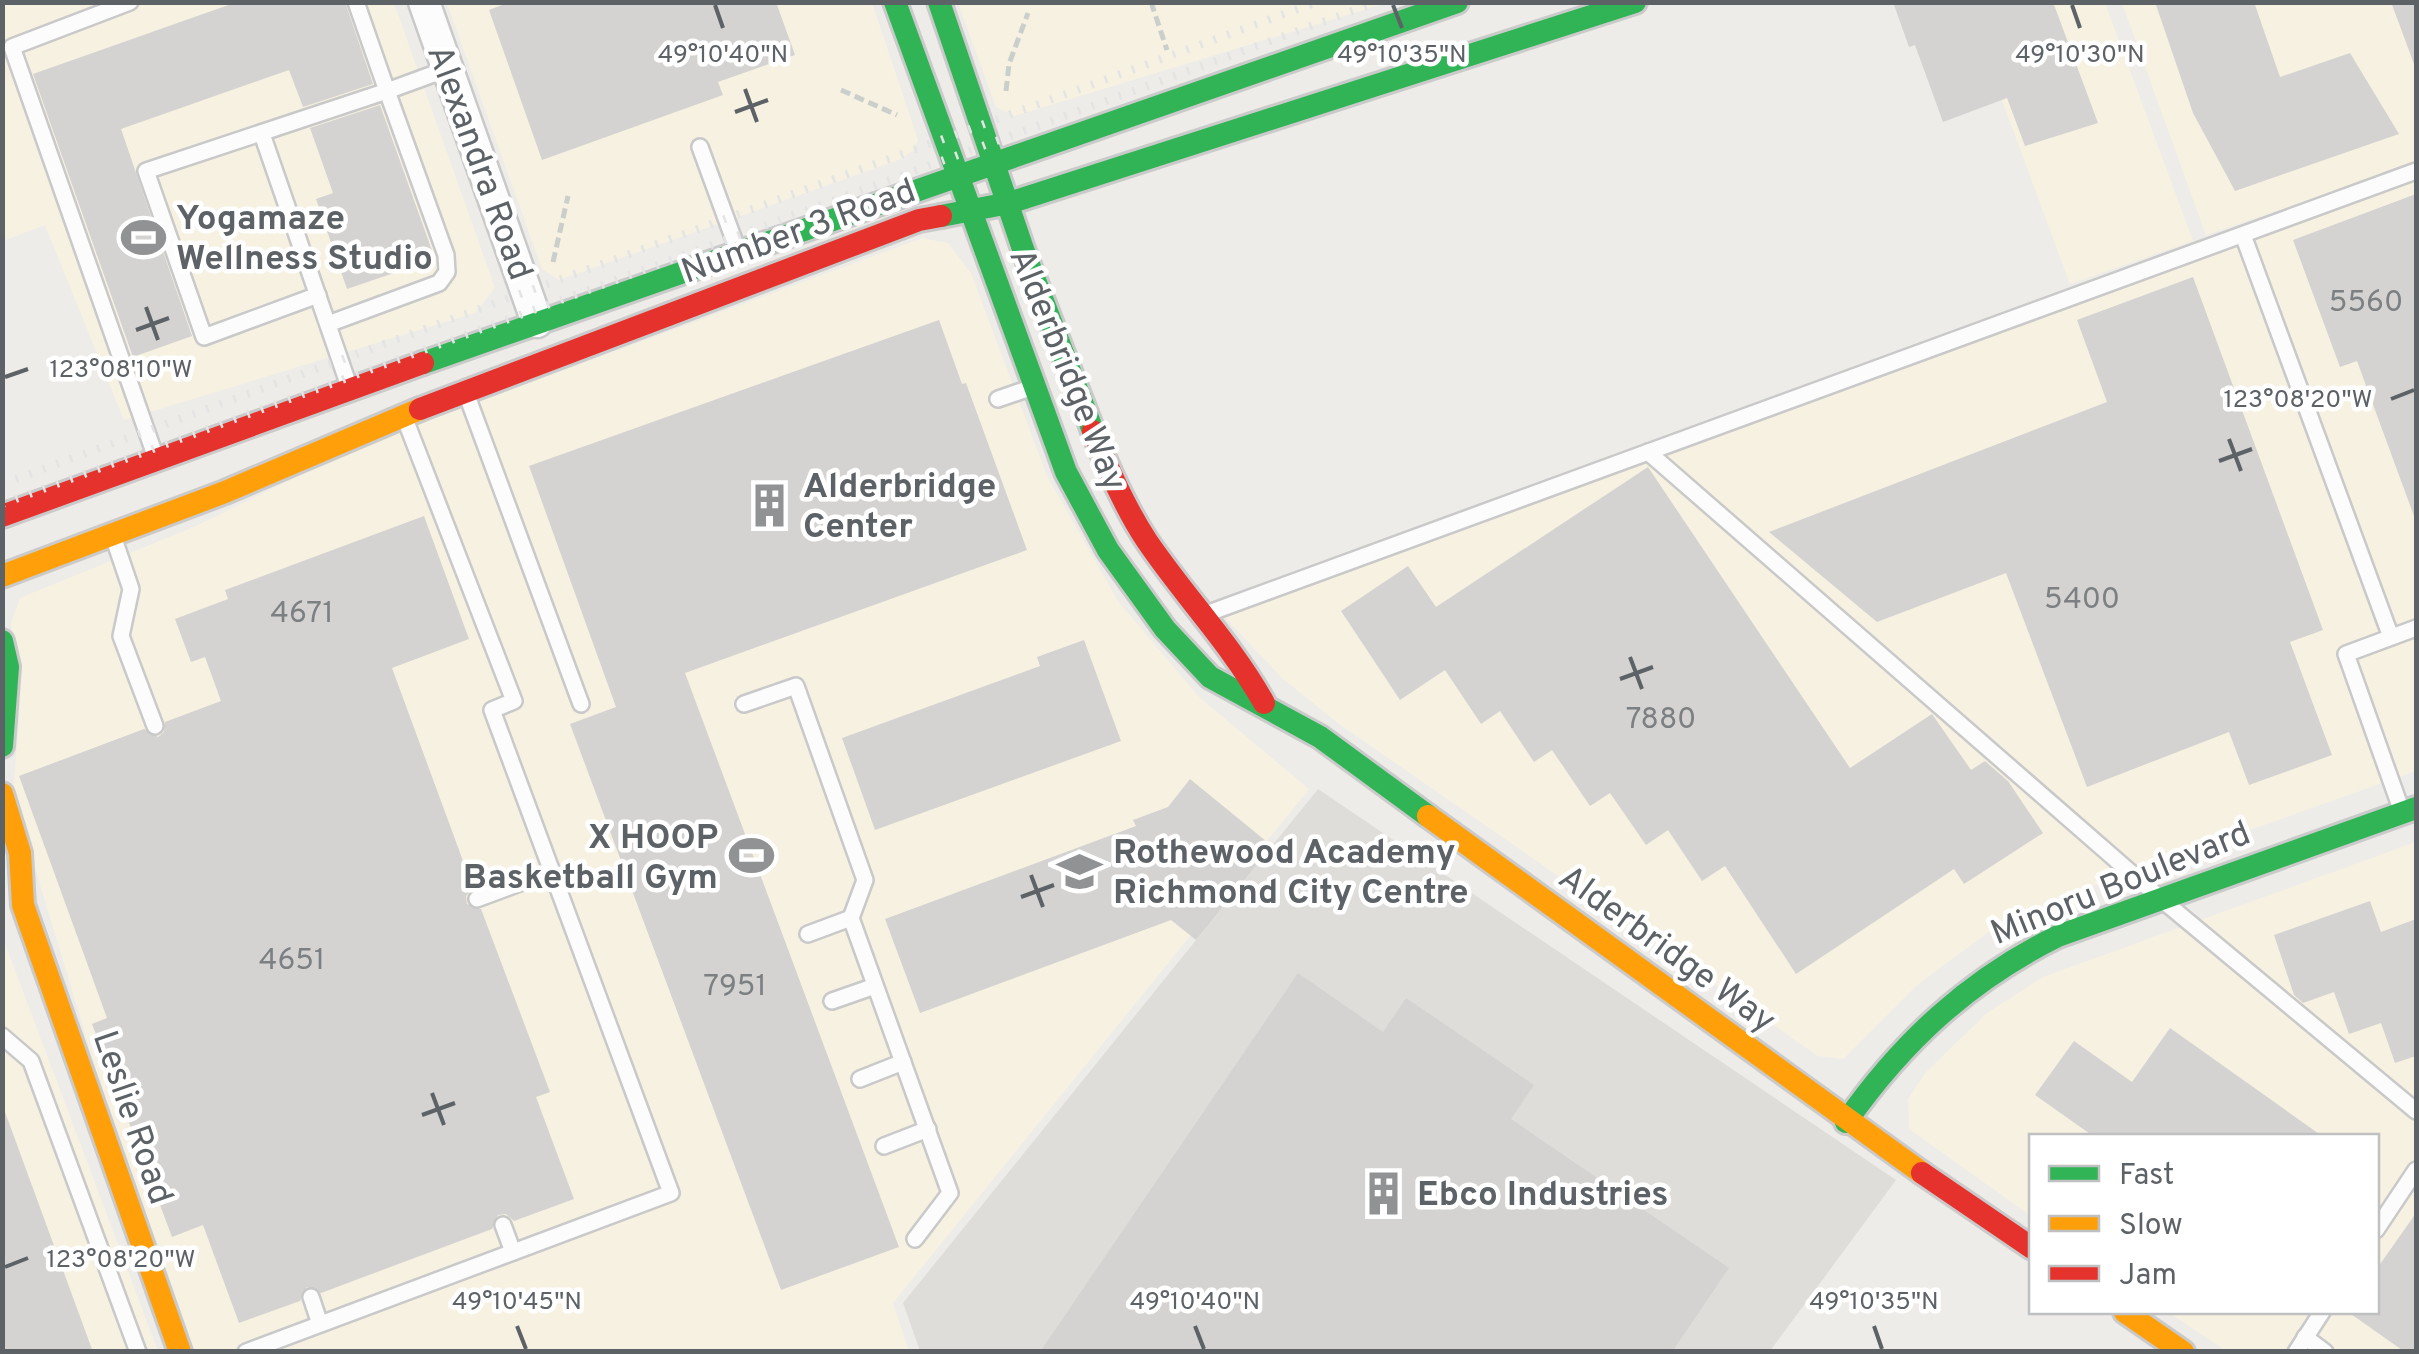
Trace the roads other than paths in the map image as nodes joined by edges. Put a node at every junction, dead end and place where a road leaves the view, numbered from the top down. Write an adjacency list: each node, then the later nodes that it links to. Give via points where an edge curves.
1 (130, 2): 28 (lane, via 12,47)
2 (356, 2): 9 (lane)
3 (424, 2): 8 (street, Alexandra Road)
4 (895, 2): 14 (main road, Alderbridge Way)
5 (939, 2): 12 (main road, Alderbridge Way)
6 (1457, 2): 12 (main road, Number 3 Road)
7 (1635, 2): 15 (main road, Number 3 Road)
8 (448, 69): 9 (lane); 20 (street, Alexandra Road)
9 (387, 91): 10 (lane); 21 (lane, via 446,255 446,272 439,283)
10 (262, 134): 19 (lane); 19 (lane, via 146,171 204,337)
11 (700, 148): 18 (lane)
12 (996, 165): 14 (main road, Number 3 Road); 15 (main road, Alderbridge Way)
13 (2416, 171): 17 (lane)
14 (958, 176): 16 (main road, Alderbridge Way); 18 (main road, Number 3 Road)
15 (1009, 203): 16 (main road, Number 3 Road); 32 (main road, Alderbridge Way, via 1110,474)
16 (969, 210): 22 (main road, Alderbridge Way); 24 (main road, Number 3 Road, via 920,220)
17 (2242, 235): 27 (lane); 34 (lane)
18 (739, 254): 20 (main road, Number 3 Road)
19 (318, 296): 21 (lane)
20 (537, 322): 23 (main road, Number 3 Road)
21 (328, 324): 23 (lane)
22 (1033, 386): 25 (lane); 32 (main road, Alderbridge Way, via 1066,472 1100,534)
23 (350, 390): 28 (main road, Number 3 Road)
24 (465, 390): 26 (main road, Number 3 Road); 36 (lane)
25 (998, 400)
26 (404, 414): 30 (main road, Number 3 Road); 43 (lane, via 514,702 492,710)
27 (1648, 452): 32 (lane); 46 (lane)
28 (156, 460): 29 (main road, Number 3 Road)
29 (2, 516)
30 (113, 537): 31 (main road, Number 3 Road); 39 (lane, via 131,589 121,636)
31 (2, 576)
32 (1184, 622): 38 (main road, Alderbridge Way, via 1237,654); 38 (main road, Alderbridge Way, via 1210,677)
33 (2416, 628): 34 (lane)
34 (2392, 637): 42 (lane, via 2346,654)
35 (2, 641): 40 (main road, via 8,668)
36 (581, 704)
37 (744, 704): 48 (lane, via 796,686 865,880)
38 (1264, 704): 56 (main road, Alderbridge Way, via 1320,737)
39 (154, 726)
40 (2, 746)
41 (2, 794): 47 (main road, Leslie Road, via 20,853)
42 (2410, 810): 46 (main road, Minoru Boulevard)
43 (552, 871): 45 (lane); 64 (lane, via 672,1193)
44 (2, 878): 47 (main road, Leslie Road)
45 (478, 899)
46 (2161, 899): 55 (lane); 56 (main road, Minoru Boulevard, via 2058,936 1982,975 1917,1032)
47 (13, 908): 71 (main road, Leslie Road, via 80,1047)
48 (851, 918): 49 (lane); 50 (lane)
49 (808, 934)
50 (876, 986): 51 (lane); 53 (lane)
51 (832, 1001)
52 (2, 1036): 70 (lane, via 31,1061)
53 (903, 1062): 54 (lane); 57 (lane)
54 (860, 1078)
55 (2416, 1111)
56 (1846, 1122): 63 (main road, Alderbridge Way)
57 (928, 1129): 58 (lane); 62 (lane, via 950,1193)
58 (884, 1146)
59 (2416, 1170): 61 (lane)
60 (503, 1225): 64 (lane)
61 (2379, 1226)
62 (915, 1240)
63 (2029, 1246)
64 (513, 1252): 68 (lane)
65 (310, 1297): 68 (lane)
66 (2127, 1314): 73 (main road)
67 (2321, 1314): 69 (lane)
68 (320, 1324): 72 (lane)
69 (2300, 1344): 74 (lane)
70 (138, 1352)
71 (180, 1352)
72 (246, 1352)
73 (2183, 1352)
74 (2325, 1352)

